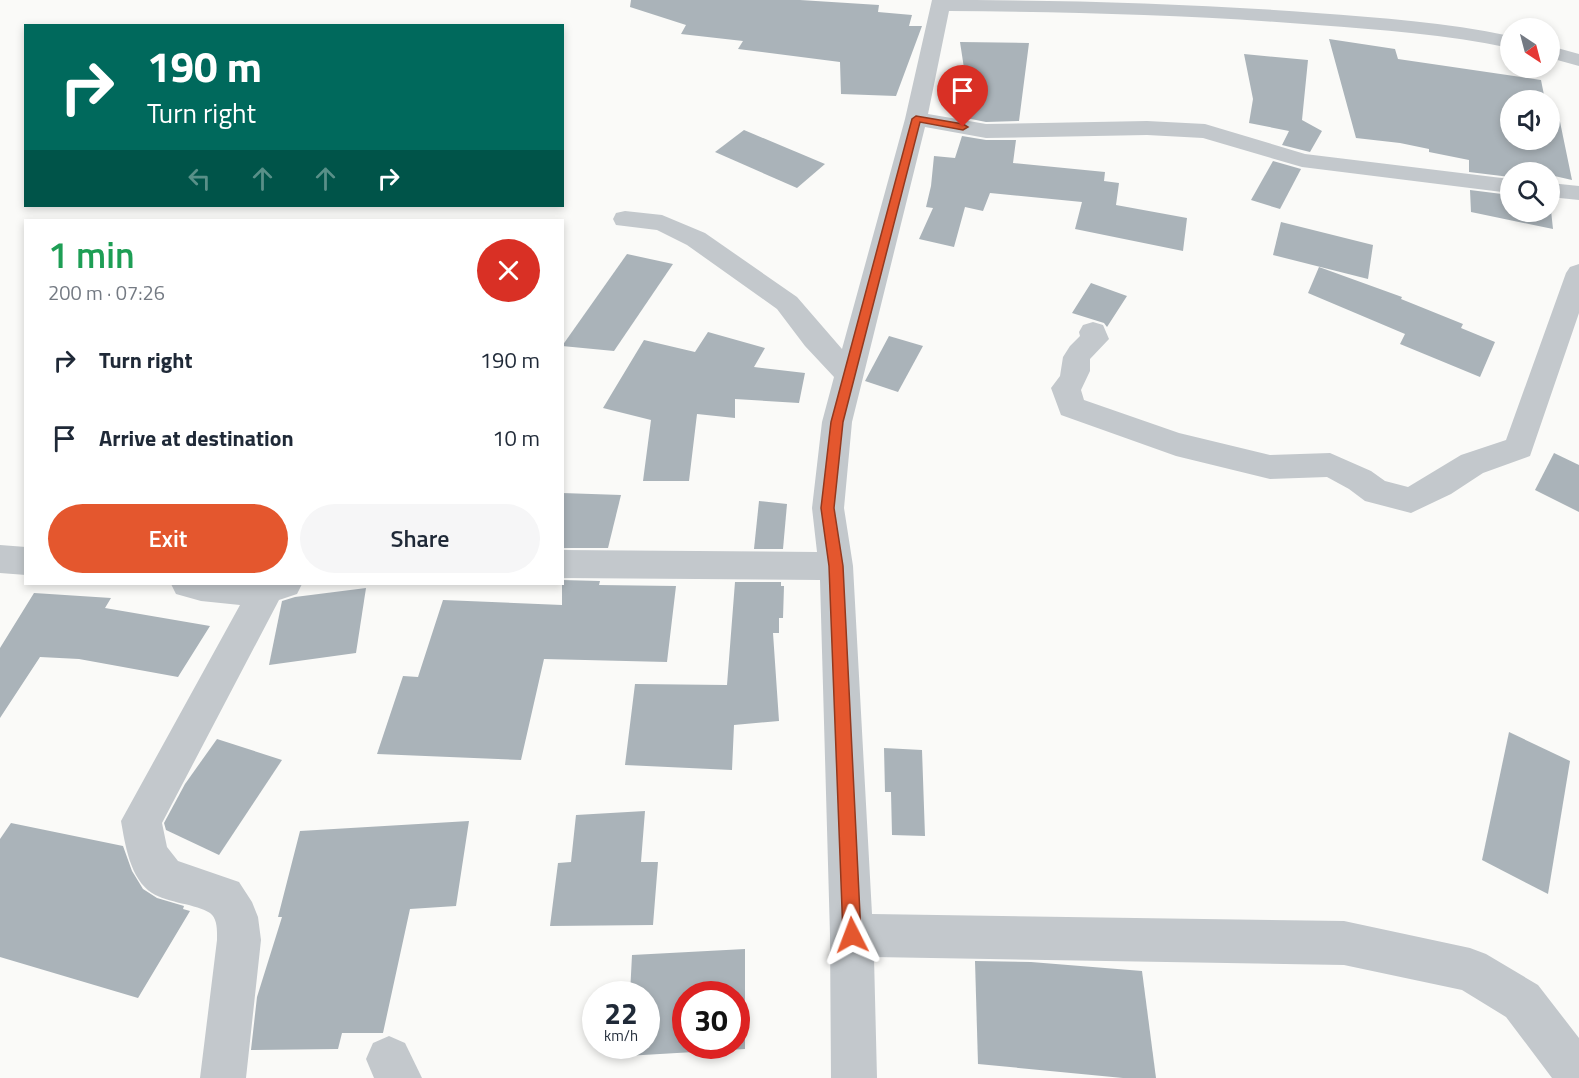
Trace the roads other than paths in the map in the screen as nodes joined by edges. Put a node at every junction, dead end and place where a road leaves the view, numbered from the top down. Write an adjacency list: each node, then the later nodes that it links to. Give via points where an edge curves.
1 (942, 2): 2 (street, via 1298,17 1451,30); 5 (street)
2 (1500, 40)
3 (1560, 55): 4 (street)
4 (1579, 60)
5 (916, 119): 6 (street, via 986,130 1205,131 1302,160); 12 (street)
6 (1500, 185)
7 (1560, 191): 8 (street)
8 (1579, 193)
9 (625, 219): 12 (street, via 662,223 696,239 787,303)
10 (1579, 273): 11 (street, via 1519,448 1472,464 1411,500 1376,492 1330,465 1270,467 1176,444 1071,406 1066,388 1076,371 1073,364 1095,339)
11 (1094, 332)
12 (849, 374): 16 (street, via 837,422 828,508)
13 (0, 559): 14 (street)
14 (24, 561)
15 (564, 564): 16 (street)
16 (836, 566): 19 (street)
17 (193, 585): 18 (street, via 228,592)
18 (277, 586): 21 (street, via 141,821 148,856 165,878 224,897 237,917 239,940)
19 (852, 935): 20 (street, via 1344,943 1470,970 1522,1001); 22 (street)
20 (1579, 1076)
21 (223, 1078)
22 (854, 1078)

